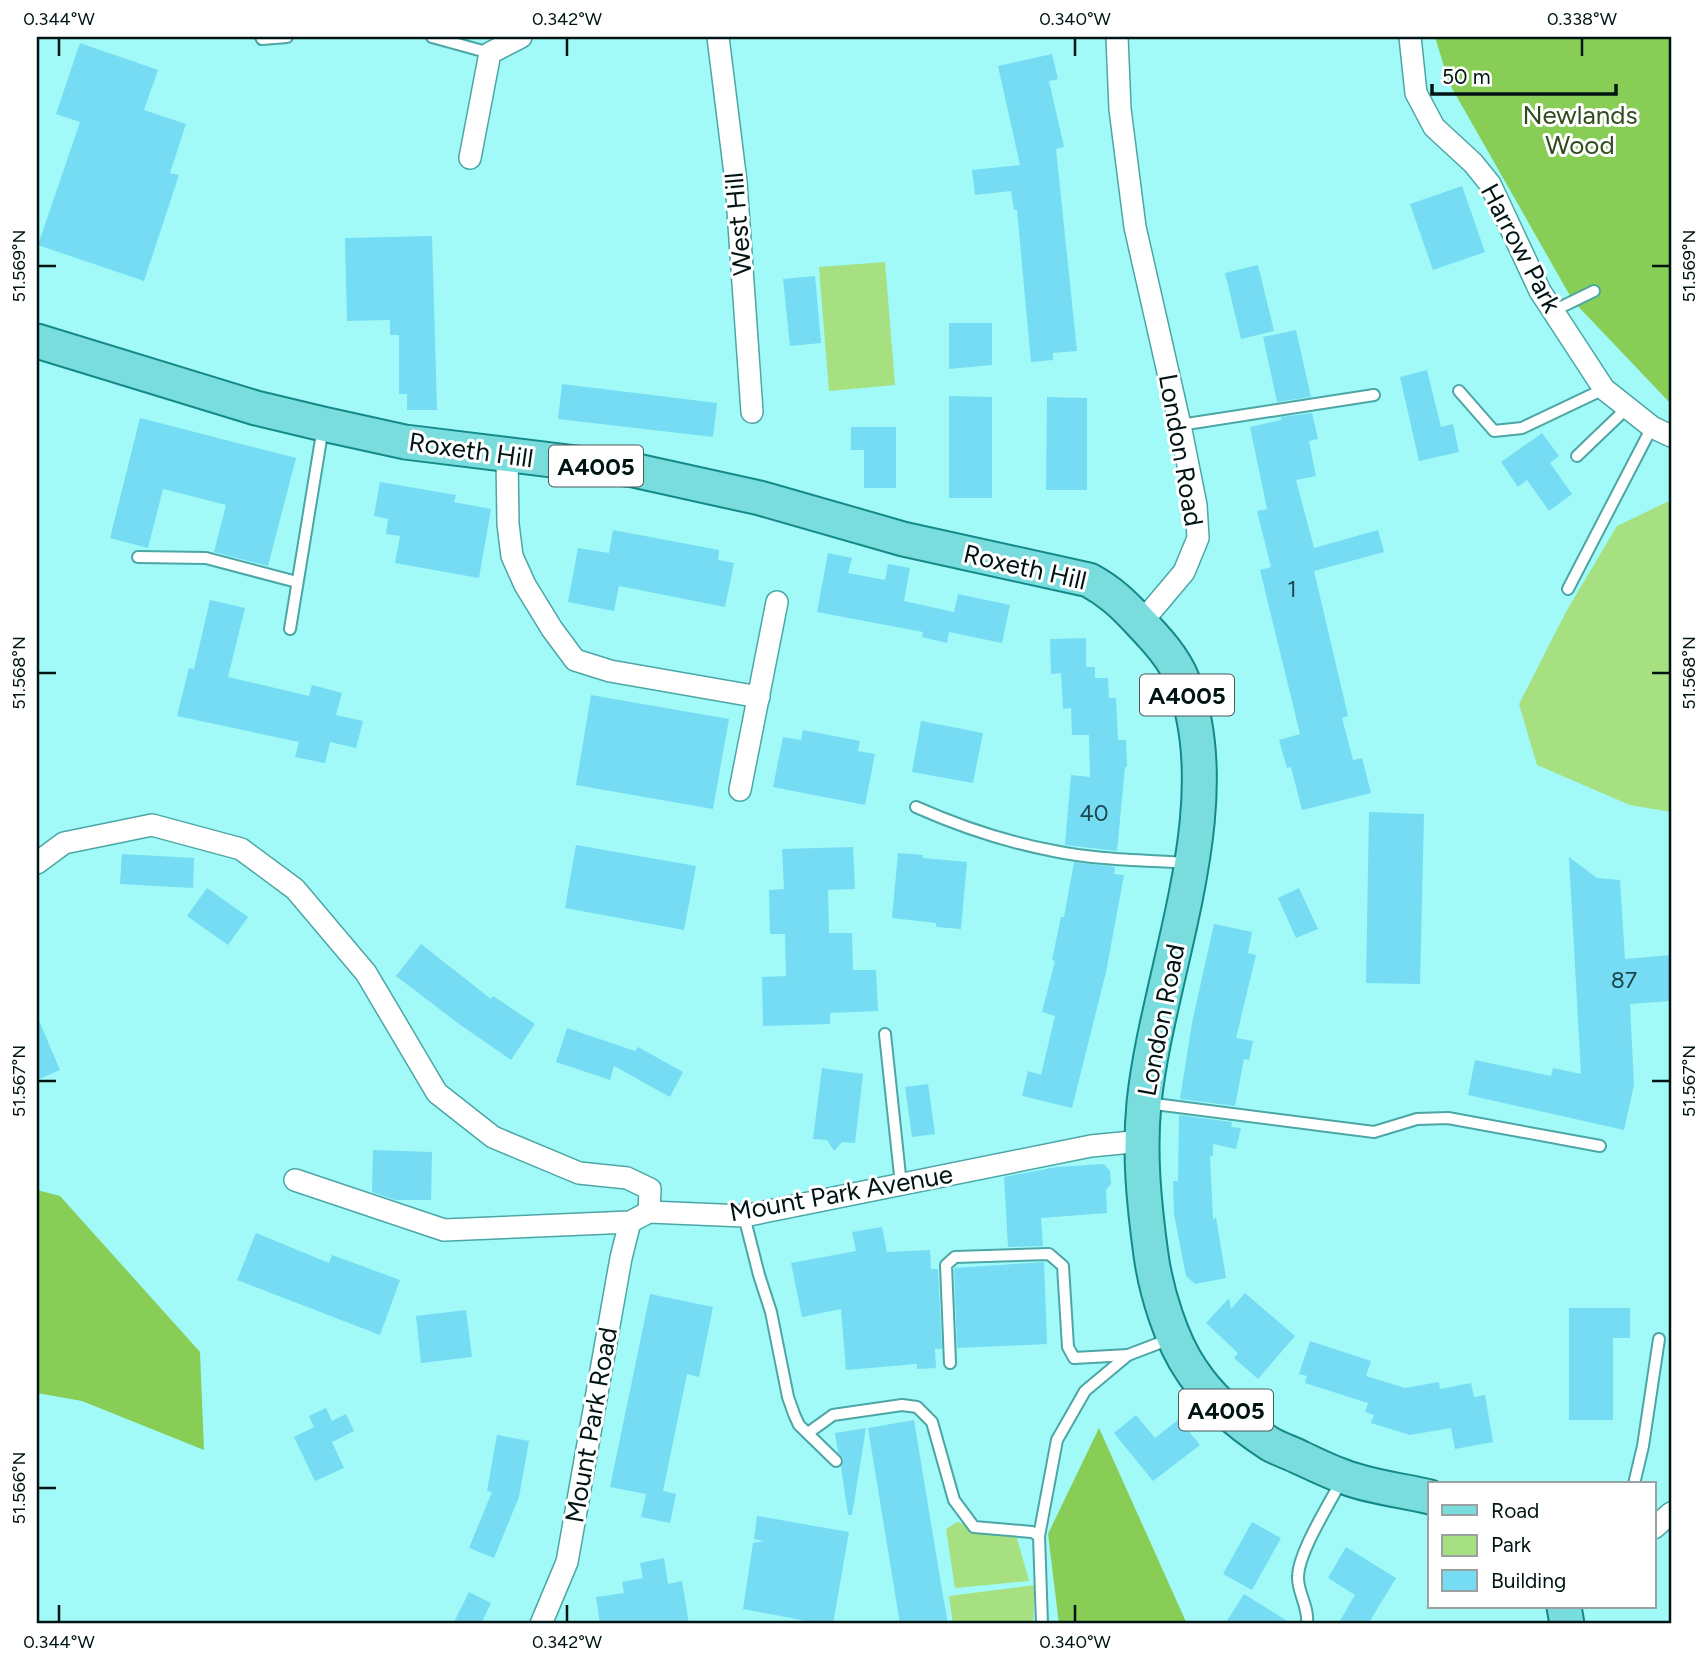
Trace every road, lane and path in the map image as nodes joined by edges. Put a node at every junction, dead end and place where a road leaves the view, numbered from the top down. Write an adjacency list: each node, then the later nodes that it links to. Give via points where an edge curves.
1 (261, 37): 2 (lane)
2 (287, 37)
3 (432, 37): 8 (lane)
4 (521, 37): 9 (street)
5 (718, 37): 18 (street, West Hill, via 736,182)
6 (1117, 37): 20 (street, London Road, via 1120,109 1135,227)
7 (1410, 37): 12 (street, Harrow Park, via 1416,93 1434,127 1490,184)
8 (454, 39): 9 (lane)
9 (490, 53): 10 (street)
10 (470, 158)
11 (1594, 291): 12 (lane)
12 (1553, 311): 14 (street, Harrow Park)
13 (37, 341): 19 (main road, Roxeth Hill / A4005)
14 (1604, 389): 15 (lane, via 1522,428 1494,431); 17 (street, Harrow Park)
15 (1459, 391)
16 (1374, 395): 20 (lane)
17 (1626, 409): 21 (street, Harrow Park); 23 (lane)
18 (752, 412)
19 (323, 424): 22 (main road, Roxeth Hill / A4005, via 405,442); 25 (lane)
20 (1180, 425): 28 (street, London Road, via 1198,538 1184,572)
21 (1661, 432): 26 (lane)
22 (507, 455): 28 (main road, Roxeth Hill / A4005, via 634,470 760,498 902,539 1088,580 1111,592); 30 (street, via 512,556 525,586 575,660 610,671)
23 (1577, 456)
24 (138, 556): 25 (lane, via 206,558)
25 (298, 582): 29 (lane)
26 (1567, 589)
27 (777, 602): 30 (street)
28 (1141, 623): 34 (main road, London Road / A4005, via 1163,646 1182,679 1193,713 1199,791)
29 (290, 629)
30 (759, 698): 31 (street)
31 (740, 790)
32 (916, 807): 34 (lane, via 979,832 1054,851)
33 (37, 863): 42 (street, via 64,843 152,825 241,849 295,889 366,973 437,1093 493,1137 579,1173 627,1178 650,1189)
34 (1190, 863): 36 (main road, London Road / A4005)
35 (885, 1034): 40 (lane)
36 (1144, 1102): 37 (main road, London Road / A4005); 38 (lane, via 1374,1132 1416,1119 1448,1118)
37 (1142, 1141): 40 (street, Mount Park Avenue, via 1091,1146); 43 (main road, London Road / A4005, via 1144,1207 1155,1278)
38 (1600, 1146)
39 (295, 1180): 42 (street, Mount Park Avenue, via 444,1230)
40 (901, 1185): 41 (street, Mount Park Avenue)
41 (744, 1216): 42 (street, Mount Park Avenue); 47 (lane, via 771,1312 788,1397)
42 (639, 1217): 55 (street, Mount Park Road, via 619,1271 567,1562)
43 (1176, 1337): 45 (lane); 49 (main road, A4005, via 1192,1371 1228,1413 1272,1445)
44 (1659, 1339): 50 (lane)
45 (1128, 1355): 46 (lane, via 1074,1359 1068,1347 1063,1266 1049,1254 955,1257 946,1265); 54 (lane, via 1085,1391 1057,1440)
46 (950, 1363)
47 (808, 1433): 48 (lane); 54 (lane, via 833,1415 917,1406 932,1422 954,1500 974,1528)
48 (836, 1461)
49 (1343, 1477): 51 (main road, A4005); 57 (lane, via 1306,1549 1297,1577 1308,1611)
50 (1634, 1482)
51 (1428, 1497)
52 (1671, 1513): 53 (street)
53 (1656, 1526)
54 (1039, 1536): 56 (lane)
55 (541, 1624)
56 (1042, 1624)
57 (1307, 1624)

